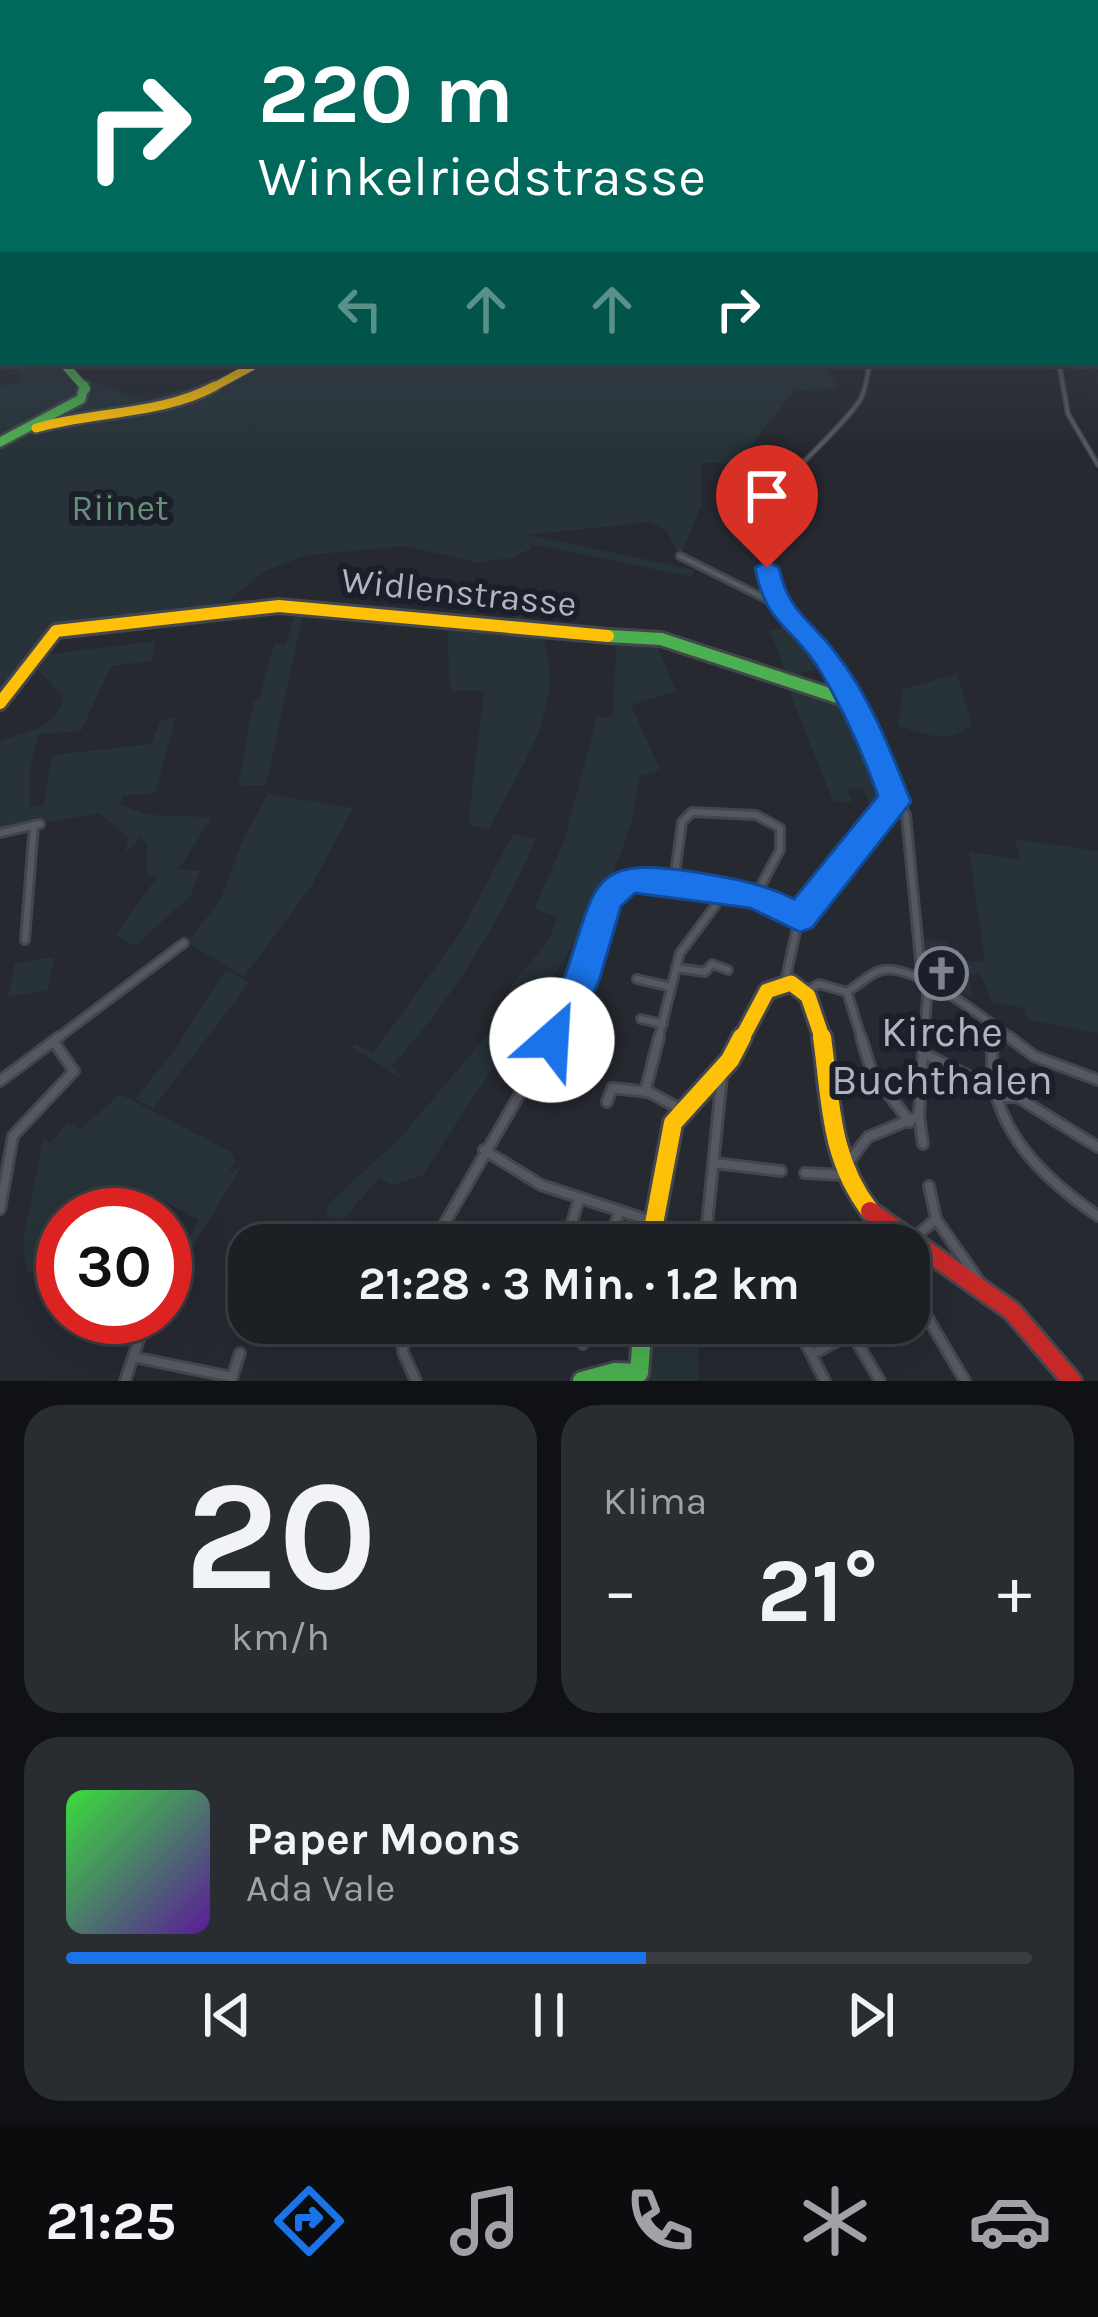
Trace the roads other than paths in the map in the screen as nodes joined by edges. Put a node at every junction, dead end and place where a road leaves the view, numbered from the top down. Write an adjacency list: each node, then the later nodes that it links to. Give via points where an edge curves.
1 (66, 366): 5 (street, via 84,396)
2 (252, 366): 5 (street, via 184,403 89,413)
3 (870, 366): 9 (street, via 867,390 807,455 762,523)
4 (1060, 366): 7 (street, via 1068,414)
5 (39, 428): 6 (street)
6 (0, 442)
7 (1098, 465)
8 (680, 556): 9 (street)
9 (774, 603): 10 (street, via 826,658)
10 (850, 701): 11 (street, Widlenstrasse, via 661,639 279,606 54,632); 12 (street)
11 (0, 703)
12 (896, 802): 17 (street); 24 (street, via 913,858)
13 (0, 833): 18 (street, via 37,824)
14 (674, 881): 15 (street); 16 (street, via 682,822 692,812 756,814 780,828 781,844); 45 (street, via 644,877 610,892 564,1017)
15 (718, 889): 16 (street); 20 (street)
16 (756, 896): 17 (street)
17 (800, 918): 23 (street)
18 (25, 940)
19 (184, 943): 31 (street)
20 (676, 968): 21 (street); 25 (street)
21 (728, 970)
22 (637, 979): 25 (street)
23 (785, 982): 26 (street); 33 (street, via 767,992)
24 (925, 982): 27 (street, via 885,969); 30 (street); 32 (street)
25 (671, 987): 29 (street)
26 (806, 991): 27 (street, via 819,984); 49 (street, via 824,1035 825,1127)
27 (848, 992): 42 (street, via 872,1073)
28 (640, 1018): 29 (street)
29 (663, 1024): 37 (street)
30 (996, 1031): 34 (street, via 1034,1056); 36 (street)
31 (54, 1042): 35 (street); 52 (street, via 74,1071 13,1136)
32 (923, 1054): 36 (street); 41 (street)
33 (722, 1071): 40 (street); 46 (street)
34 (1098, 1079)
35 (0, 1081)
36 (992, 1088): 38 (street)
37 (645, 1092): 39 (street, via 612,1088); 40 (street)
38 (999, 1096): 44 (street, via 1017,1097); 54 (street, via 1015,1148 1037,1174)
39 (607, 1102)
40 (682, 1110): 56 (street, via 667,1139)
41 (920, 1116): 42 (street); 43 (street)
42 (910, 1122): 49 (street, via 868,1137)
43 (923, 1144)
44 (1098, 1147)
45 (484, 1150): 51 (street); 57 (street)
46 (715, 1163): 47 (street); 60 (street)
47 (781, 1171)
48 (805, 1173): 49 (street)
49 (840, 1173): 61 (street)
50 (929, 1186): 55 (street)
51 (579, 1199): 53 (street); 58 (street)
52 (0, 1209)
53 (619, 1211): 56 (street); 59 (street)
54 (1098, 1216)
55 (936, 1219): 62 (street); 64 (street)
56 (654, 1222)
57 (443, 1224)
58 (571, 1224)
59 (616, 1224)
60 (708, 1224)
61 (887, 1224)
62 (930, 1224)
63 (930, 1254): 64 (street)
64 (987, 1293): 81 (street, via 1016,1313)
65 (930, 1322): 80 (street)
66 (138, 1344): 72 (street)
67 (403, 1344): 76 (street)
68 (641, 1344): 73 (street)
69 (807, 1344): 71 (street)
70 (240, 1353): 74 (street)
71 (813, 1354): 78 (street); 79 (street, via 846,1336)
72 (134, 1358): 74 (street); 75 (street)
73 (639, 1377): 77 (street, via 615,1372)
74 (232, 1379)
75 (125, 1381)
76 (416, 1381)
77 (582, 1381)
78 (825, 1381)
79 (880, 1381)
80 (965, 1381)
81 (1072, 1381)

